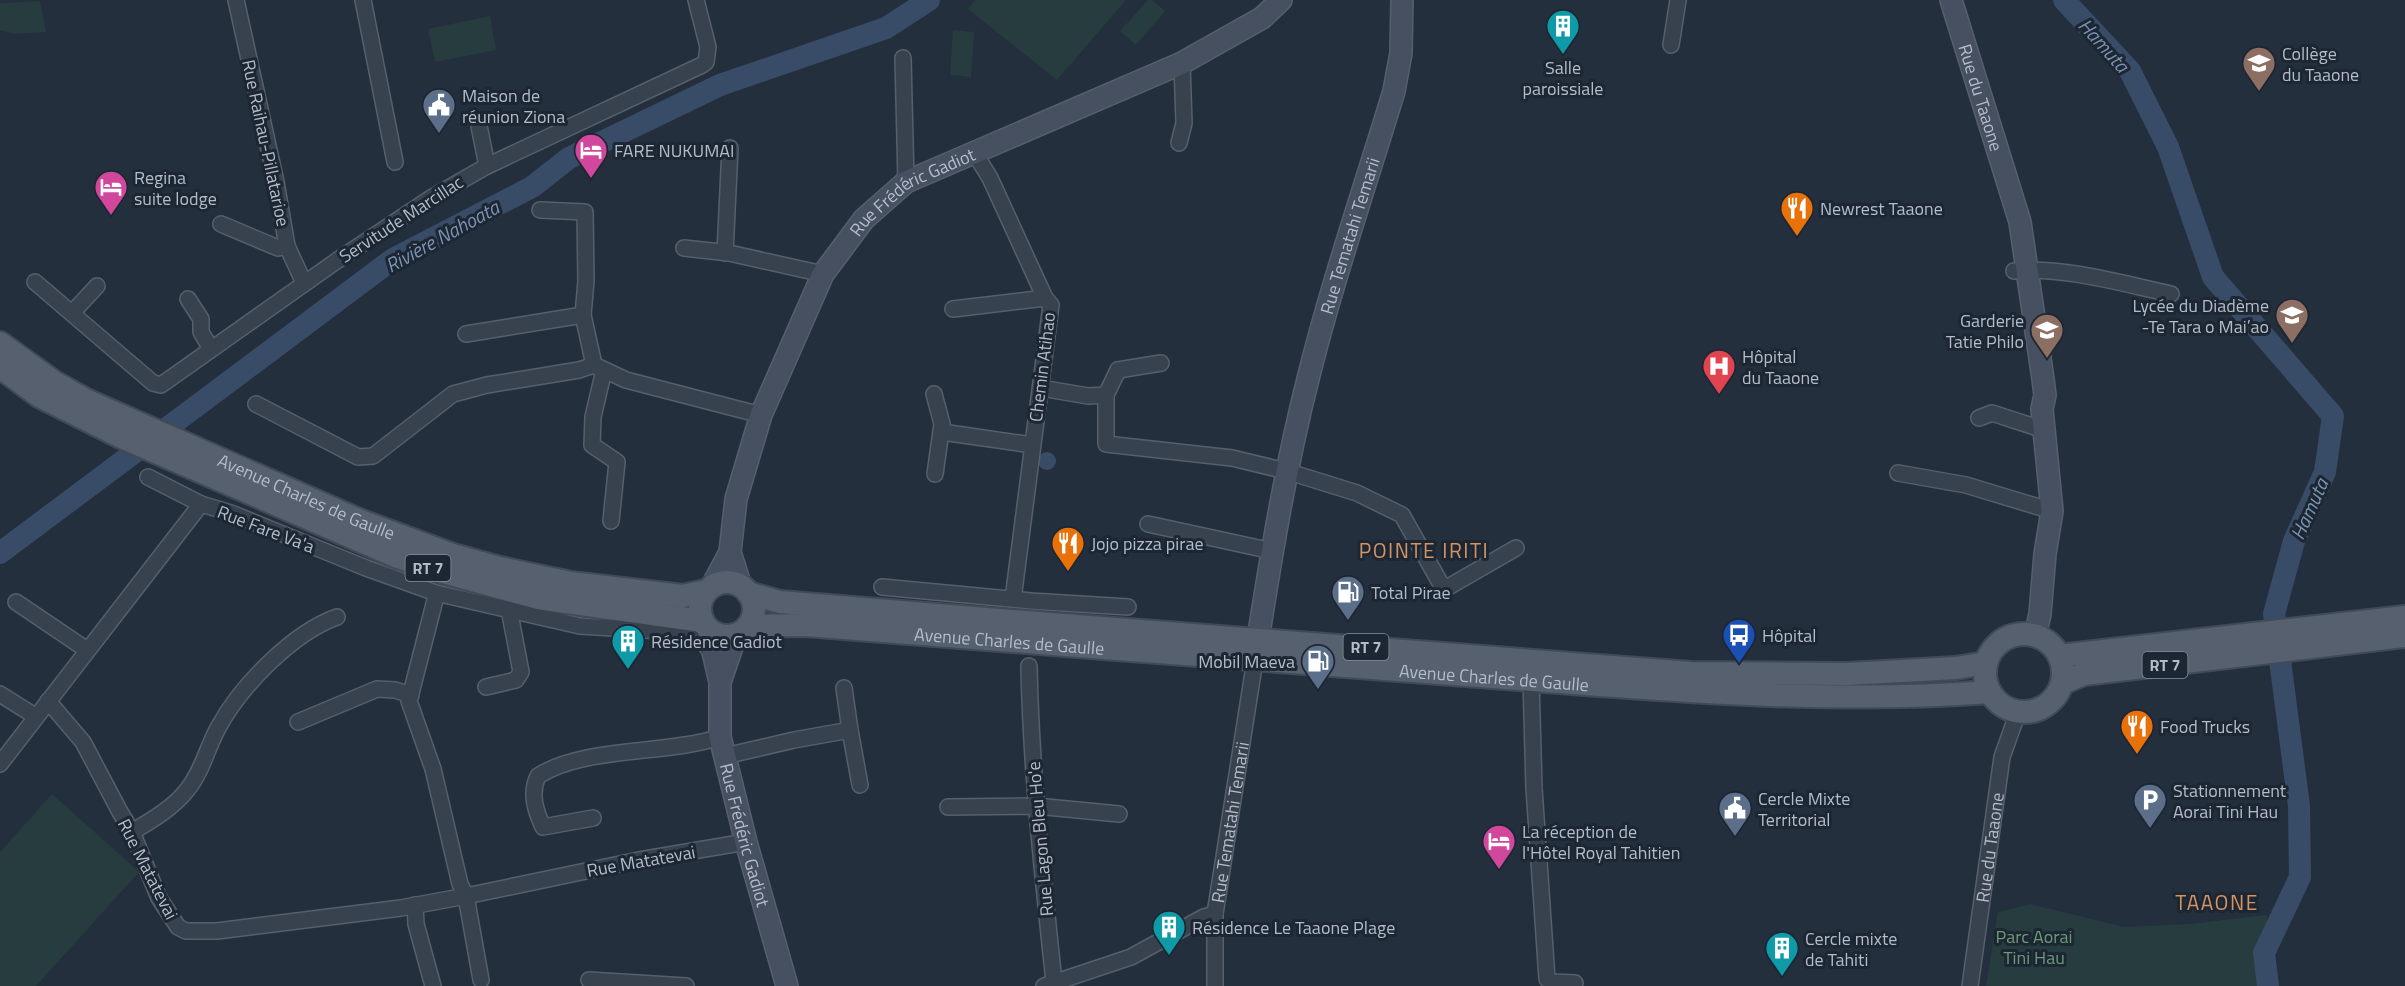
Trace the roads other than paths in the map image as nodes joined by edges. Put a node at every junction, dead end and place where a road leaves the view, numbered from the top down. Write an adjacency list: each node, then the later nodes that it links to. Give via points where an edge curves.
1 (236, 0): 20 (street, Rue Raihau-Pillatarioe)
2 (363, 0): 15 (street)
3 (696, 0): 16 (street, Servitude Marcillac, via 708,47 702,66)
4 (1281, 0): 10 (main road, Rue Frédéric Gadiot, via 1262,18)
5 (1402, 0): 51 (main road, Rue Tematahi Temarii, via 1401,53 1394,91 1323,319)
6 (1678, 0): 8 (street)
7 (1951, 0): 23 (main road, Rue du Taaone, via 2020,222)
8 (1671, 45)
9 (903, 58): 17 (street)
10 (1182, 63): 12 (street, via 1184,123); 14 (main road, Rue Frédéric Gadiot)
11 (479, 126): 16 (street)
12 (1179, 143)
13 (730, 148): 22 (street)
14 (974, 152): 17 (main road, Rue Frédéric Gadiot); 29 (street, Chemin Atihao, via 990,178)
15 (395, 162)
16 (487, 166): 26 (street, Servitude Marcillac, via 431,198)
17 (906, 182): 24 (main road, Rue Frédéric Gadiot, via 864,219)
18 (540, 210): 33 (street, via 585,212)
19 (221, 224): 20 (street, via 278,248)
20 (287, 246): 26 (street, Rue Raihau-Pillatarioe)
21 (684, 248): 22 (street)
22 (725, 253): 24 (street)
23 (2021, 270): 28 (street, via 2060,273); 46 (main road, Rue du Taaone, via 2045,395)
24 (822, 274): 44 (main road, Rue Frédéric Gadiot)
25 (35, 282): 32 (street, Servitude Marcillac)
26 (304, 283): 36 (street, Servitude Marcillac)
27 (97, 286): 32 (street)
28 (2171, 294)
29 (1045, 298): 31 (street); 40 (street, Chemin Atihao, via 1051,304)
30 (188, 299): 36 (street, via 201,319 201,332)
31 (953, 309)
32 (72, 313): 36 (street, Servitude Marcillac, via 158,385)
33 (584, 315): 34 (street); 39 (street)
34 (466, 334)
35 (0, 343): 47 (main road, Avenue Charles de Gaulle / RT 7)
36 (211, 349)
37 (1161, 363): 42 (street, via 1118,370)
38 (0, 367): 47 (main road, Avenue Charles de Gaulle / RT 7, via 39,396)
39 (599, 367): 43 (street, via 453,394 369,457 358,457); 44 (street, via 626,380); 57 (street, via 592,445 617,462)
40 (1041, 388): 42 (street); 49 (street, Chemin Atihao)
41 (934, 394): 48 (street)
42 (1106, 395): 51 (street, via 1106,444 1232,458)
43 (256, 404)
44 (761, 416): 61 (main road, Rue Frédéric Gadiot, via 736,499)
45 (1979, 418): 46 (street, via 1992,414)
46 (2043, 419): 56 (main road, Rue du Taaone)
47 (127, 429): 50 (main road, Avenue Charles de Gaulle / RT 7)
48 (942, 432): 49 (street); 53 (street)
49 (1032, 445): 65 (street, Chemin Atihao)
50 (176, 451): 63 (main road, Avenue Charles de Gaulle / RT 7, via 476,562 595,586 683,596); 72 (main road, Avenue Charles de Gaulle / RT 7, via 348,537 442,572 561,602)
51 (1286, 471): 59 (street, via 1357,493 1402,515 1442,586); 60 (main road, Rue Tematahi Temarii)
52 (1898, 473): 56 (street, via 1966,485)
53 (935, 474)
54 (148, 477): 55 (street)
55 (201, 504): 69 (street, Rue Fare Va'a, via 436,592); 79 (street, Rue Fare Va'a)
56 (2052, 511): 74 (main road, Rue du Taaone)
57 (611, 521)
58 (1148, 524): 60 (street)
59 (1516, 548)
60 (1272, 551): 78 (main road, Rue Tematahi Temarii)
61 (730, 552): 63 (main road, Rue Frédéric Gadiot); 64 (main road, Rue Frédéric Gadiot)
62 (882, 587): 65 (street)
63 (709, 589): 64 (main road, RT 7, via 729,582); 72 (main road, via 699,607)
64 (745, 590): 73 (main road, via 754,610); 78 (main road, Avenue Charles de Gaulle / RT 7, via 780,602 1011,621)
65 (1013, 599): 68 (street)
66 (435, 600): 91 (street)
67 (16, 602): 79 (street)
68 (1128, 607)
69 (509, 609): 80 (street, Rue Fare Va'a, via 580,626 680,632 705,644); 87 (street, via 521,672 516,680)
70 (337, 616): 104 (street, via 301,635 257,676 217,730 188,789 171,806)
71 (2405, 617): 76 (main road, RT 7)
72 (705, 625): 73 (main road, RT 7, via 715,634 726,636); 80 (main road, Rue Frédéric Gadiot)
73 (746, 628): 78 (main road, Avenue Charles de Gaulle / RT 7, via 806,625); 85 (main road, Rue Frédéric Gadiot, via 733,644)
74 (2035, 636): 81 (main road, via 2052,646); 82 (main road, via 2021,634 2003,640 1993,648)
75 (2405, 636): 76 (main road, RT 7)
76 (2298, 640): 77 (main road, RT 7)
77 (2268, 643): 81 (main road, RT 7); 86 (main road, RT 7, via 2084,674)
78 (1257, 649): 82 (main road, Avenue Charles de Gaulle / RT 7, via 1732,674 1847,674); 84 (main road, Avenue Charles de Gaulle / RT 7); 108 (street, Rue Tematahi Temarii)
79 (87, 650): 92 (street, Rue Fare Va'a)
80 (715, 656): 85 (main road, Rue Frédéric Gadiot)
81 (2059, 656): 86 (main road)
82 (1986, 663): 89 (main road, via 1985,678)
83 (1029, 666): 100 (street, Rue Lagon Bleu Ho'e)
84 (1531, 680): 89 (main road, Avenue Charles de Gaulle / RT 7, via 1789,697); 111 (street, via 1533,789 1547,979)
85 (720, 682): 97 (main road, Rue Frédéric Gadiot)
86 (2062, 683): 93 (main road, via 2048,704 2034,711)
87 (486, 687)
88 (844, 688): 96 (street)
89 (1990, 692): 93 (main road, via 2002,705)
90 (0, 694): 94 (street)
91 (411, 694): 95 (street, via 377,689); 106 (street, via 410,709 433,769)
92 (48, 701): 94 (street, Rue Fare Va'a); 104 (street, Rue Matatevai, via 83,742)
93 (2018, 712): 117 (street, Rue du Taaone, via 2004,748)
94 (35, 716): 98 (street, Rue Fare Va'a)
95 (298, 722)
96 (850, 730): 97 (street); 99 (street)
97 (722, 747): 103 (street, via 697,742 609,755 552,767 538,776 534,791 543,827); 105 (main road, Rue Frédéric Gadiot)
98 (0, 764)
99 (860, 785)
100 (1036, 806): 101 (street); 102 (street); 112 (street, Rue Lagon Bleu Ho'e)
101 (948, 807)
102 (1119, 814)
103 (593, 818)
104 (132, 832): 107 (street, Rue Matatevai, via 159,898 178,927 186,931 217,931)
105 (746, 842): 106 (street, Rue Matatevai); 115 (main road, Rue Frédéric Gadiot)
106 (466, 896): 107 (street, Rue Matatevai); 109 (street)
107 (415, 905): 113 (street, via 416,924)
108 (1215, 914): 112 (street, via 1131,957); 116 (street, Rue Tematahi Temarii)
109 (481, 980)
110 (589, 980): 114 (street)
111 (1575, 983)
112 (1049, 984)
113 (433, 986)
114 (686, 986)
115 (787, 986)
116 (1215, 986)
117 (1970, 986)

